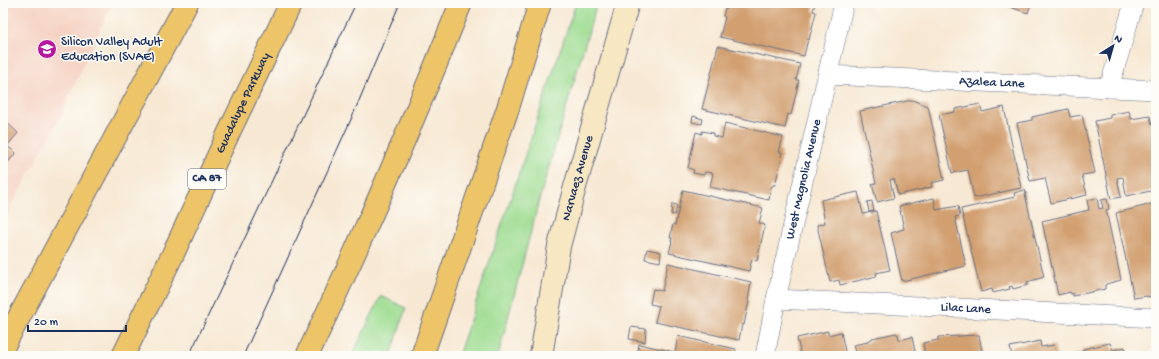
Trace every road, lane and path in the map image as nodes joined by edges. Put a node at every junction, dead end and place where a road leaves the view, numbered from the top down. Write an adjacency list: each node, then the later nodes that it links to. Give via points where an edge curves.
1 (187, 3): 13 (highway)
2 (291, 3): 14 (highway, Guadalupe Parkway / CA 87)
3 (461, 3): 15 (highway, via 376,205)
4 (540, 3): 16 (highway, via 508,108)
5 (628, 3): 17 (main road, Narvaez Avenue, via 559,246)
6 (844, 3): 8 (lane, West Magnolia Avenue)
7 (1134, 3): 9 (lane)
8 (827, 75): 9 (lane, Azalea Lane); 11 (lane, West Magnolia Avenue)
9 (1109, 88): 10 (lane, Azalea Lane)
10 (1156, 90)
11 (776, 299): 12 (lane, Lilac Lane); 18 (lane, West Magnolia Avenue)
12 (1156, 318)
13 (3, 347)
14 (123, 356)
15 (308, 356)
16 (422, 356)
17 (541, 356)
18 (765, 356)

